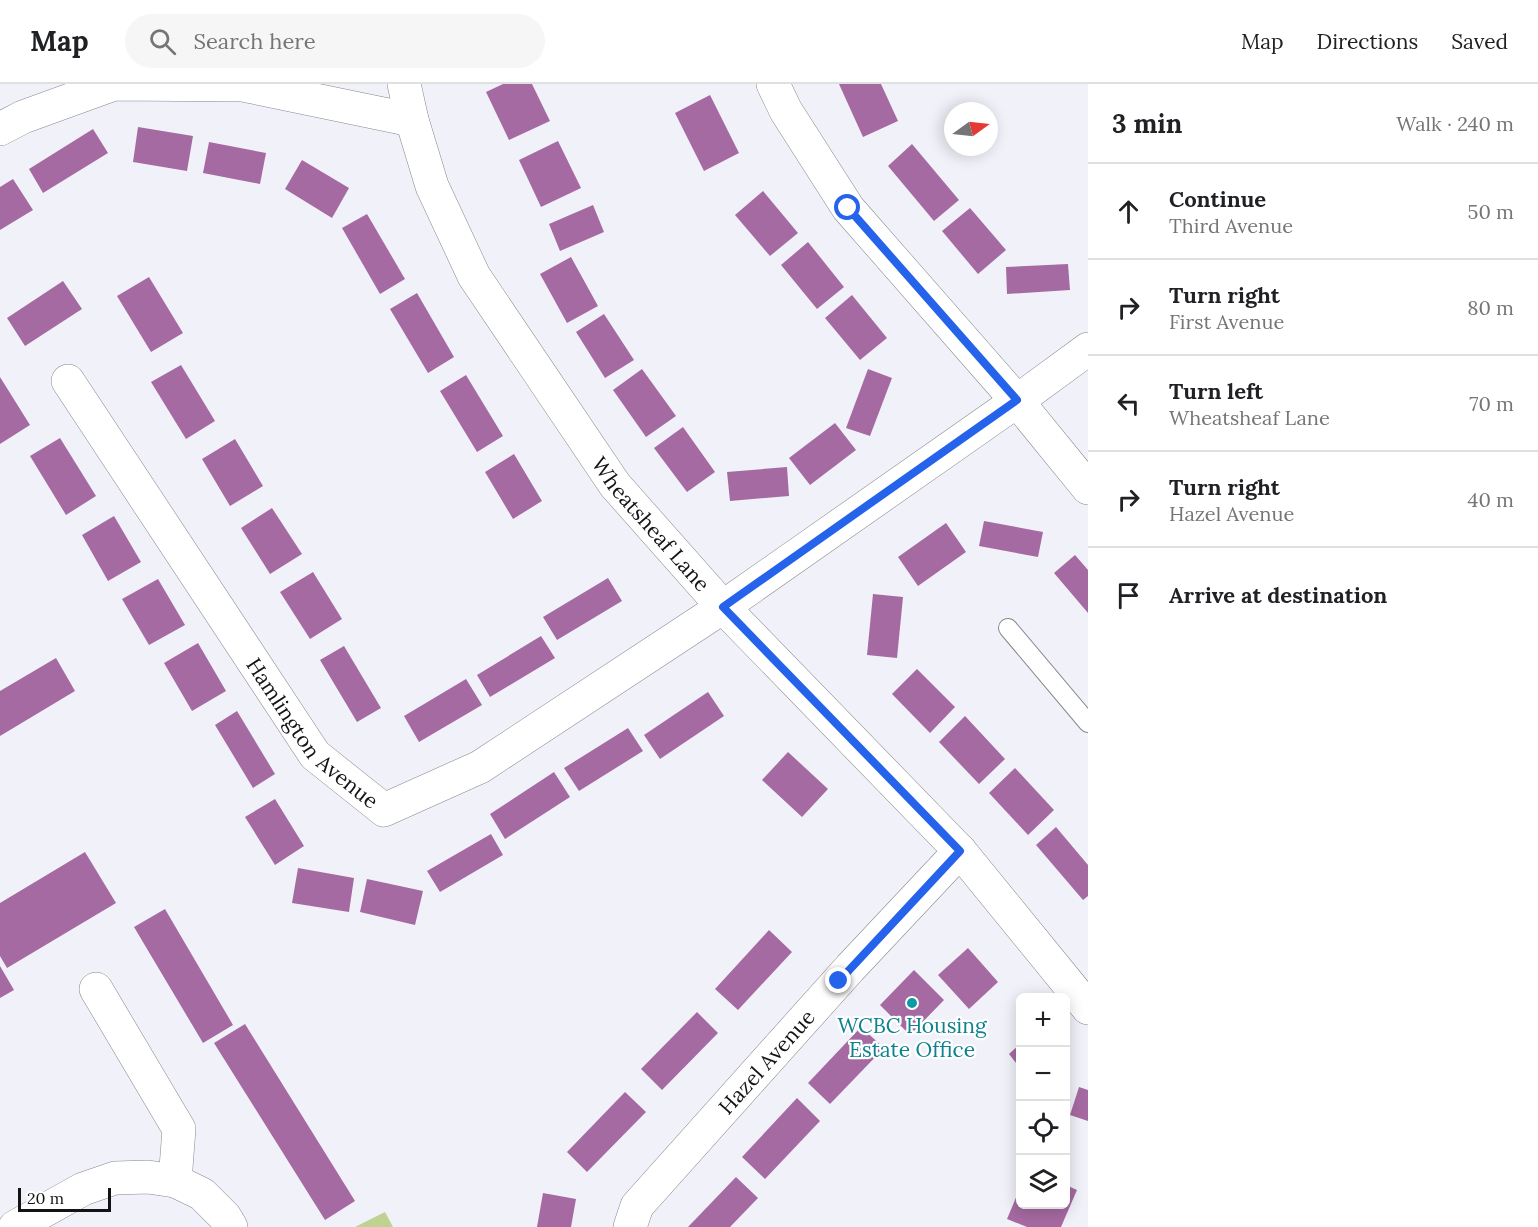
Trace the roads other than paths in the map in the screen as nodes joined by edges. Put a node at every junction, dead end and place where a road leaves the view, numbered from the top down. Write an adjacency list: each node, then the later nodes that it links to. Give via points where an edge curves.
1 (404, 84): 3 (street, Wheatsheaf Lane)
2 (773, 84): 7 (street, via 848,208)
3 (412, 120): 4 (street, via 243,85 114,84); 9 (street, Wheatsheaf Lane, via 432,186 474,276 615,485)
4 (0, 129)
5 (1088, 349): 7 (street)
6 (68, 381): 9 (street, Hamlington Avenue, via 315,755 384,810 480,767)
7 (1017, 400): 8 (street); 9 (street)
8 (1088, 488)
9 (723, 607): 12 (street, Wheatsheaf Lane)
10 (1008, 628): 11 (lane)
11 (1088, 723)
12 (960, 851): 14 (street, Wheatsheaf Lane); 18 (street, Hazel Avenue, via 637,1206)
13 (96, 989): 15 (street, via 179,1129)
14 (1088, 1008)
15 (175, 1181): 16 (street, via 115,1178 83,1189); 17 (street, via 202,1194)
16 (15, 1227)
17 (231, 1227)
18 (630, 1227)

